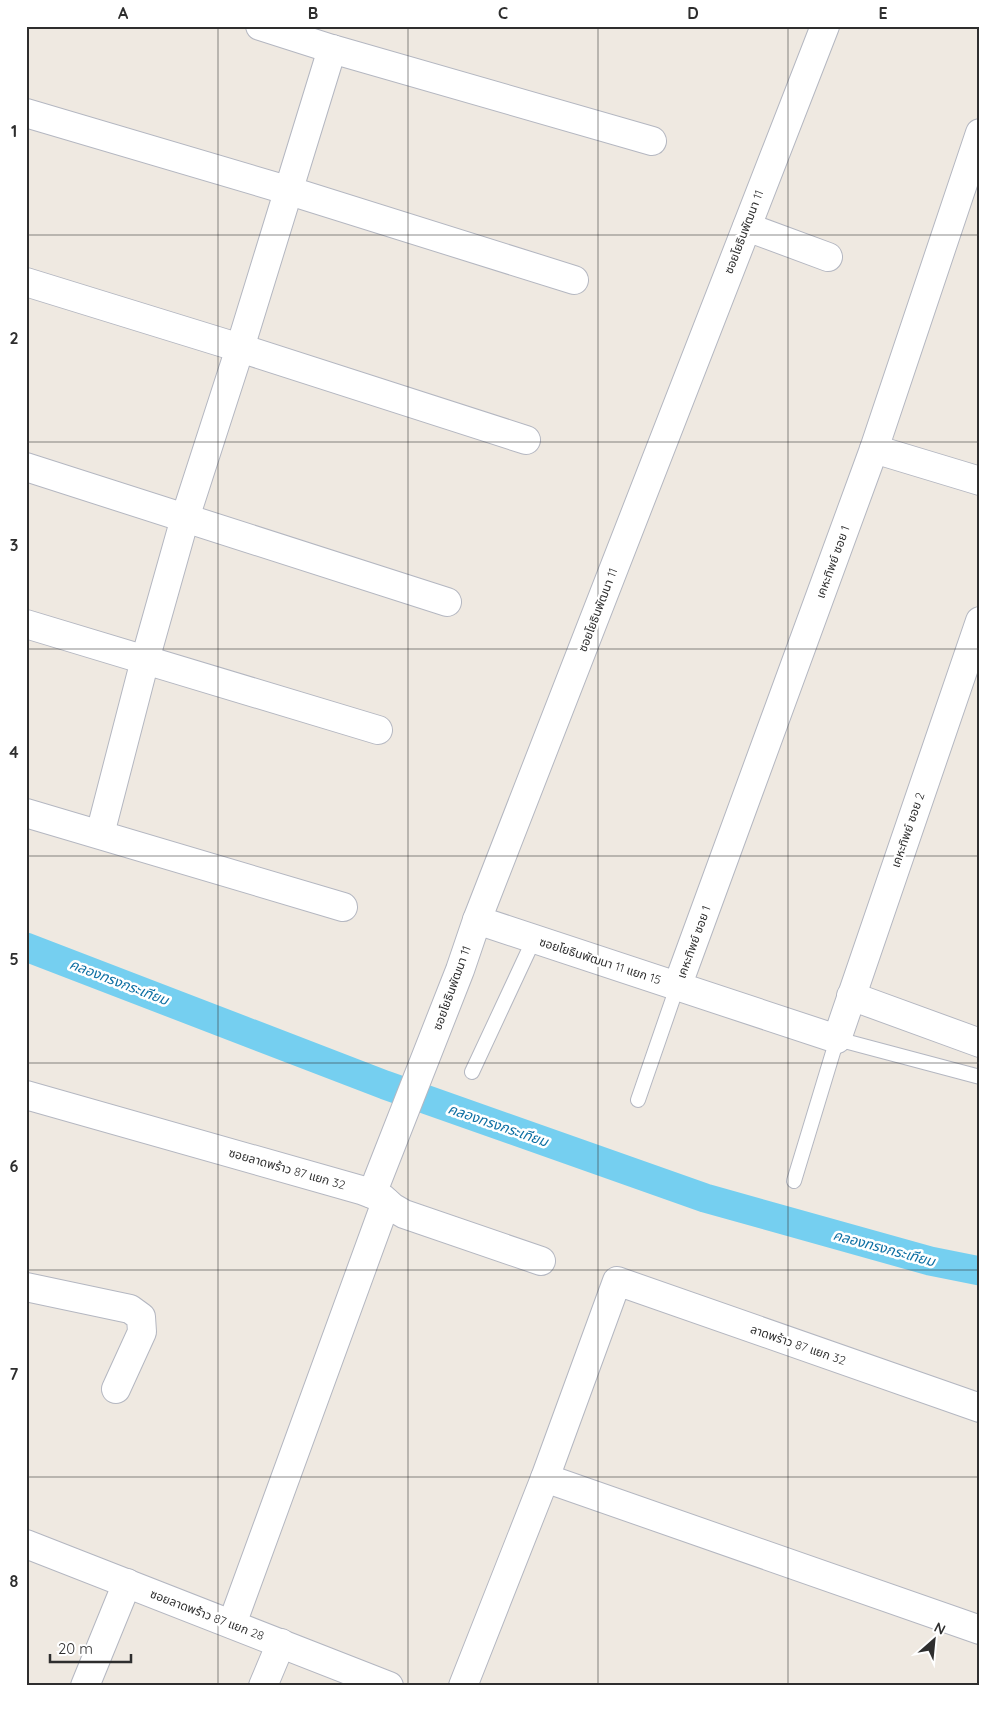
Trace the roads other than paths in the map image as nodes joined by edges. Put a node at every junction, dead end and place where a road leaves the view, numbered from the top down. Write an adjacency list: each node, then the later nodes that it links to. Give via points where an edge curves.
1 (260, 26): 3 (street)
2 (825, 26): 8 (street, ซอยโยธินพัฒนา 11)
3 (332, 49): 6 (street); 7 (street)
4 (26, 113): 7 (street)
5 (980, 133): 14 (street, เคหะทิพย์ ซอย 1)
6 (652, 141)
7 (290, 191): 10 (street); 12 (street)
8 (747, 227): 9 (street); 26 (street, ซอยโยธินพัฒนา 11)
9 (828, 257)
10 (574, 280)
11 (26, 282): 12 (street)
12 (240, 348): 13 (street); 17 (street)
13 (526, 440)
14 (874, 449): 16 (street); 28 (street, เคหะทิพย์ ซอย 1)
15 (26, 467): 17 (street)
16 (980, 481)
17 (185, 518): 18 (street); 21 (street)
18 (447, 602)
19 (980, 621): 29 (street, เคหะทิพย์ ซอย 2)
20 (26, 624): 21 (street)
21 (146, 660): 22 (street); 24 (street)
22 (378, 730)
23 (26, 813): 24 (street)
24 (100, 834): 25 (street)
25 (343, 907)
26 (477, 920): 27 (street, ซอยโยธินพัฒนา 11 แยก 15); 37 (street, ซอยโยธินพัฒนา 11, via 405,1111)
27 (534, 939): 28 (street, ซอยโยธินพัฒนา 11 แยก 15); 32 (lane)
28 (678, 987): 30 (street, ซอยโยธินพัฒนา 11 แยก 15); 35 (lane)
29 (851, 996): 30 (street, เคหะทิพย์ ซอย 2); 31 (street)
30 (837, 1039): 33 (lane); 36 (lane)
31 (980, 1043)
32 (472, 1072)
33 (980, 1077)
34 (26, 1094): 37 (street, ซอยลาดพร้าว 87 แยก 32)
35 (638, 1100)
36 (794, 1181)
37 (379, 1198): 38 (street, ซอยลาดพร้าว 87 แยก 32, via 404,1214); 45 (street, ซอยโยธินพัฒนา 11)
38 (541, 1261)
39 (26, 1287): 40 (street, via 130,1309 141,1317 142,1332)
40 (116, 1389)
41 (980, 1408): 42 (street, ลาดพร้าว 87 แยก 32, via 617,1281)
42 (545, 1478): 46 (street); 51 (street)
43 (26, 1544): 44 (street, ซอยลาดพร้าว 87 แยก 28)
44 (127, 1583): 45 (street, ซอยลาดพร้าว 87 แยก 28); 48 (street)
45 (232, 1624): 47 (street, ซอยลาดพร้าว 87 แยก 28)
46 (980, 1630)
47 (281, 1643): 49 (street); 50 (street, ซอยลาดพร้าว 87 แยก 28)
48 (85, 1686)
49 (263, 1686)
50 (388, 1686)
51 (463, 1686)

